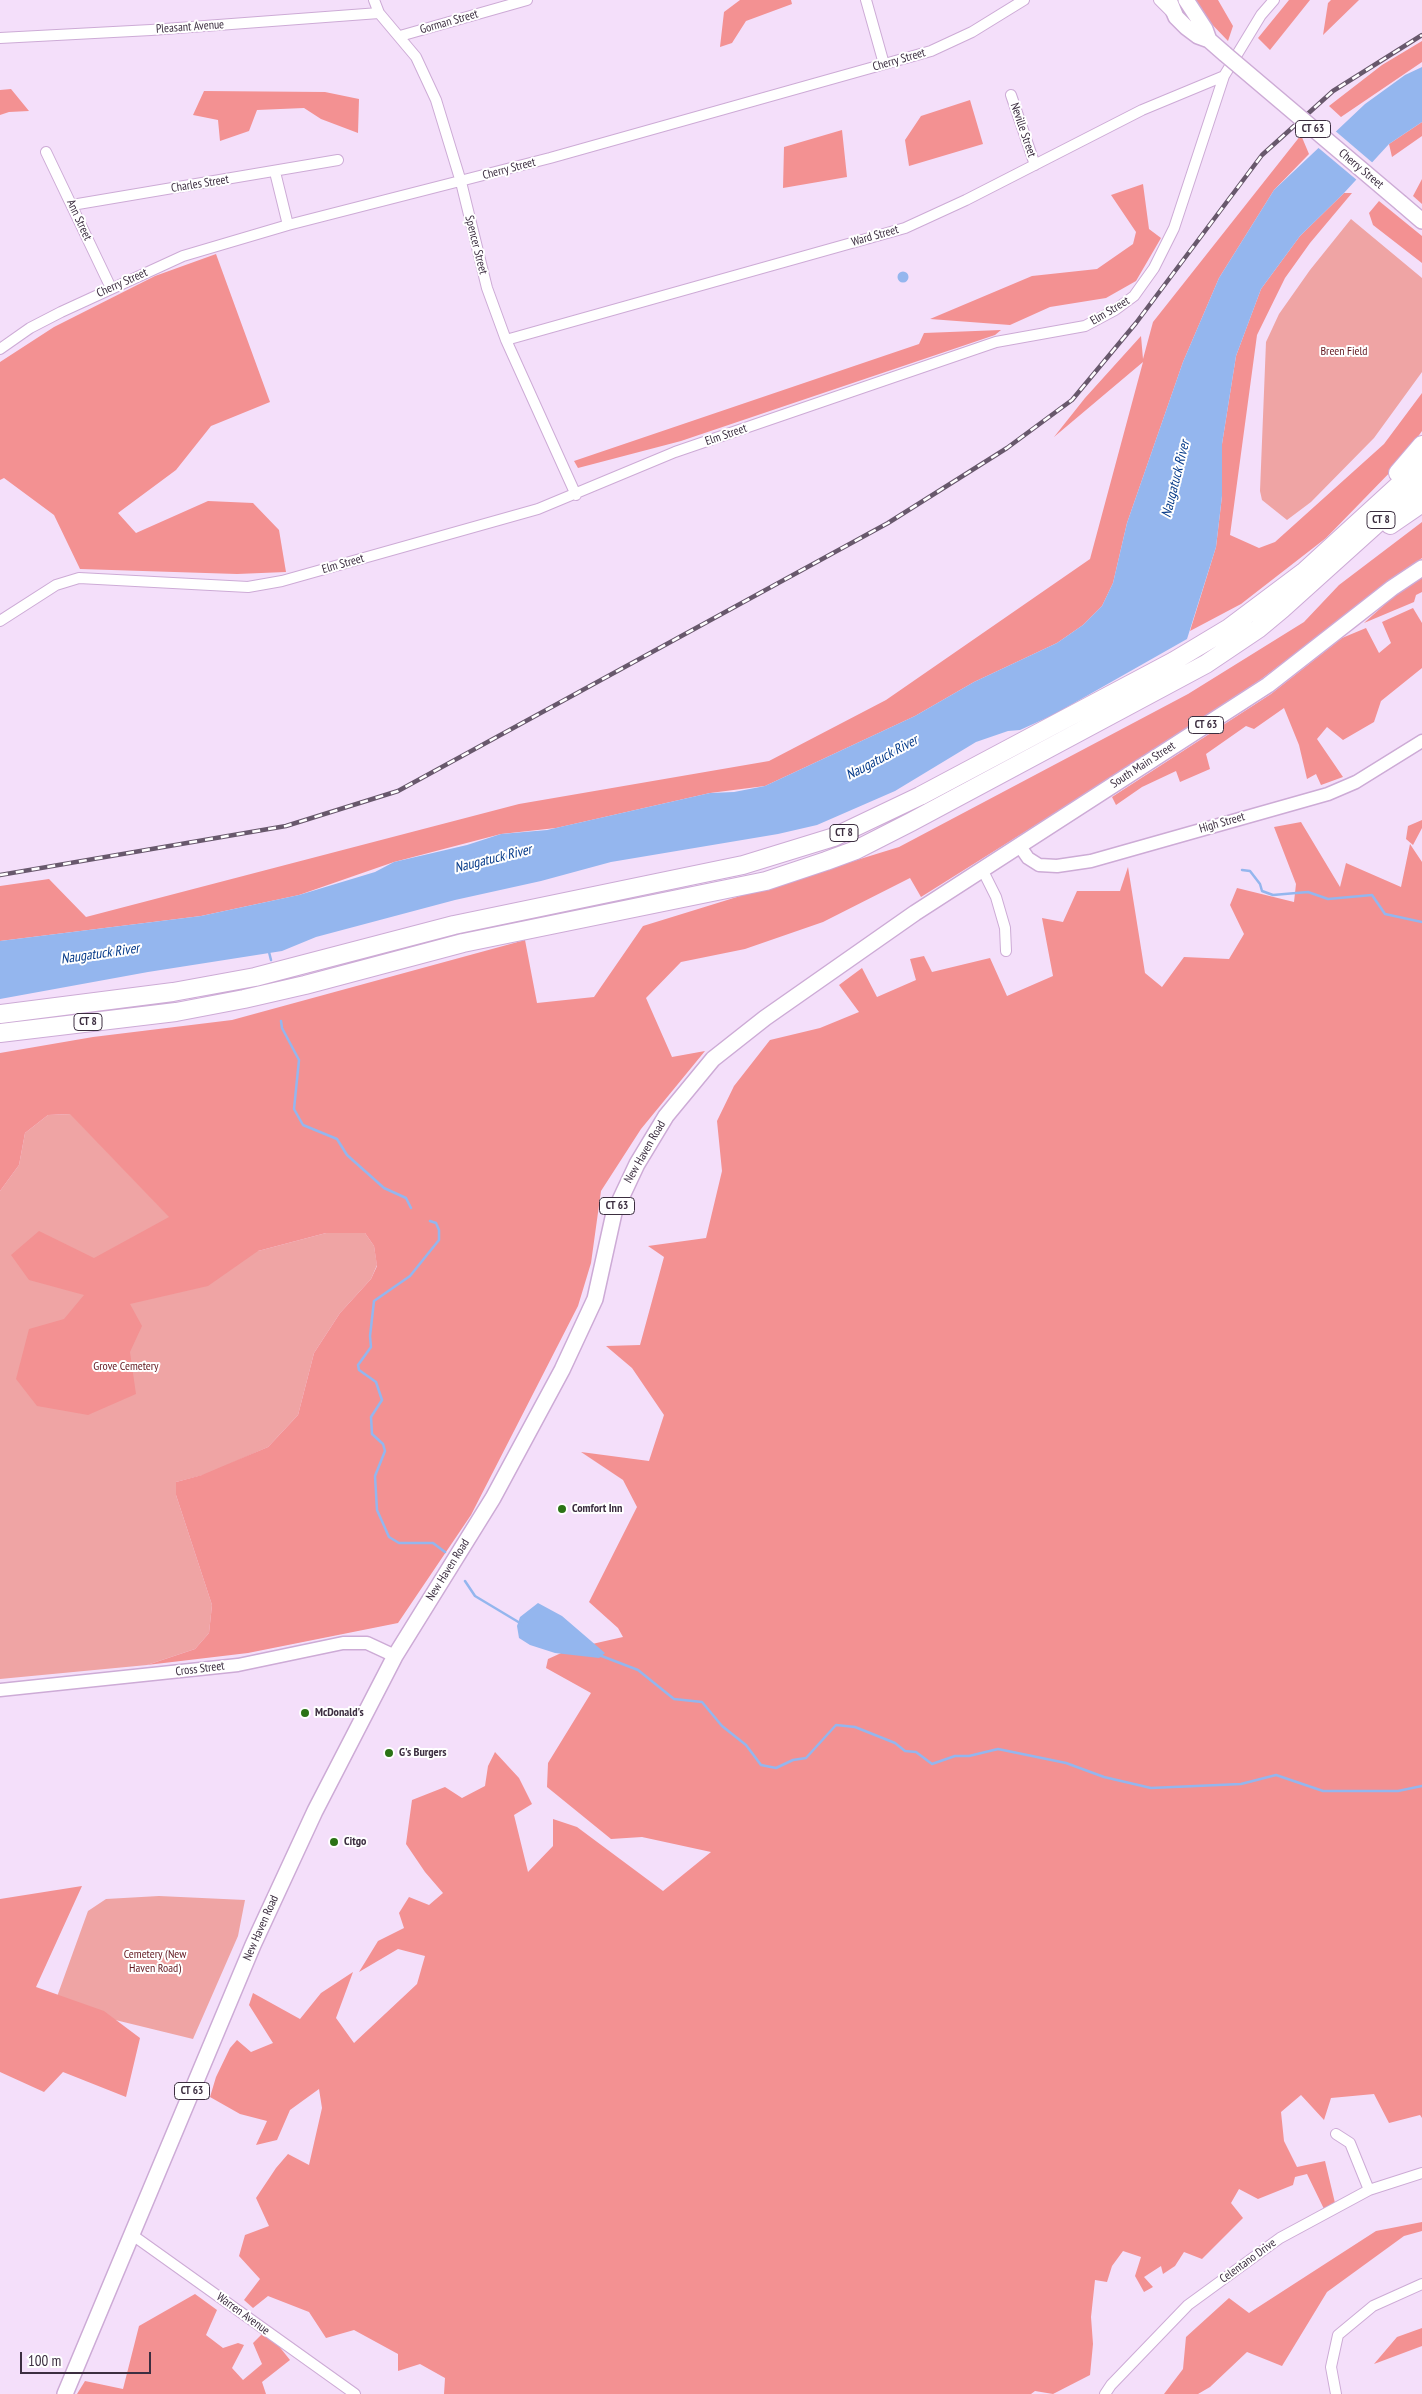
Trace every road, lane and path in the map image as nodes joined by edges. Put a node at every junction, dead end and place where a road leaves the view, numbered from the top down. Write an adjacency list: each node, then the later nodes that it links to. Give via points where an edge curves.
1 (374, 0): 9 (street, Spencer Street)
2 (527, 0): 11 (street, Gorman Street)
3 (866, 0): 14 (street)
4 (1024, 0): 14 (street, Cherry Street, via 946,45)
5 (1158, 0): 10 (street, Cherry Street)
6 (1169, 0): 10 (main road, Cherry Street / CT 63)
7 (1186, 0): 13 (main road, Cherry Street / CT 63)
8 (1274, 0): 15 (street, Elm Street, via 1261,15)
9 (379, 13): 11 (street, Spencer Street); 12 (street, Pleasant Avenue)
10 (1176, 17): 13 (main road, Cherry Street / CT 63, via 1198,36)
11 (400, 36): 21 (street, Spencer Street, via 416,57 436,100)
12 (0, 38)
13 (1209, 40): 23 (main road, Cherry Street / CT 63, bridge)
14 (884, 64): 21 (street, Cherry Street)
15 (1224, 76): 19 (street, Ward Street, via 1142,110); 31 (street, Elm Street, via 1166,246 1134,296 1115,310 1085,326 996,342 675,452)
16 (1011, 95): 19 (street, Neville Street)
17 (46, 152): 22 (street, Ann Street)
18 (338, 160): 20 (street, Charles Street)
19 (1035, 165): 26 (street, Ward Street, via 905,228)
20 (275, 172): 22 (street, Charles Street); 24 (street)
21 (461, 182): 24 (street, Cherry Street); 26 (street, Spencer Street, via 487,288)
22 (72, 205): 25 (street, Ann Street)
23 (1422, 221)
24 (288, 225): 25 (street, Cherry Street, via 183,256)
25 (111, 288): 27 (street, Cherry Street, via 30,328)
26 (506, 340): 31 (street, Spencer Street)
27 (0, 349)
28 (1422, 445): 35 (highway)
29 (1422, 464): 35 (highway, CT 8)
30 (1422, 483): 33 (highway, CT 8)
31 (576, 495): 36 (street, Elm Street, via 538,509 282,581 248,587 66,580)
32 (1422, 503): 33 (highway)
33 (1340, 558): 42 (highway, CT 8, via 1258,629 1178,680 884,836 826,861 751,884 463,943 254,997 176,1012)
34 (1422, 568): 38 (main road, South Main Street / CT 63, via 1268,685)
35 (1305, 571): 41 (highway, CT 8, via 1249,615 1174,661 899,807 804,848 743,866 454,925 255,977 173,992)
36 (0, 621)
37 (1422, 742): 38 (street, High Street, via 1356,782 1328,794 1098,859 1057,866 1039,865 1028,858)
38 (1019, 846): 39 (main road, South Main Street / CT 63)
39 (982, 868): 40 (street, via 996,897 1005,928); 43 (main road, New Haven Road / CT 63, via 742,1035 713,1060 666,1116 637,1164 618,1205 595,1299 562,1370 493,1498)
40 (1006, 951)
41 (0, 1014)
42 (0, 1033)
43 (395, 1656): 44 (street, Cross Street, via 367,1643 343,1643 238,1665); 48 (main road, New Haven Road / CT 63, via 325,1790 253,1945)
44 (0, 1690)
45 (1336, 2134): 47 (street, via 1350,2143)
46 (1422, 2173): 47 (street, Celentano Drive)
47 (1369, 2190): 52 (street, Celentano Drive, via 1280,2238 1188,2305)
48 (131, 2234): 50 (main road, New Haven Road / CT 63); 51 (street, Warren Avenue)
49 (1422, 2284): 53 (street, via 1373,2306 1338,2334 1331,2367)
50 (65, 2394)
51 (355, 2394)
52 (1105, 2394)
53 (1336, 2394)

